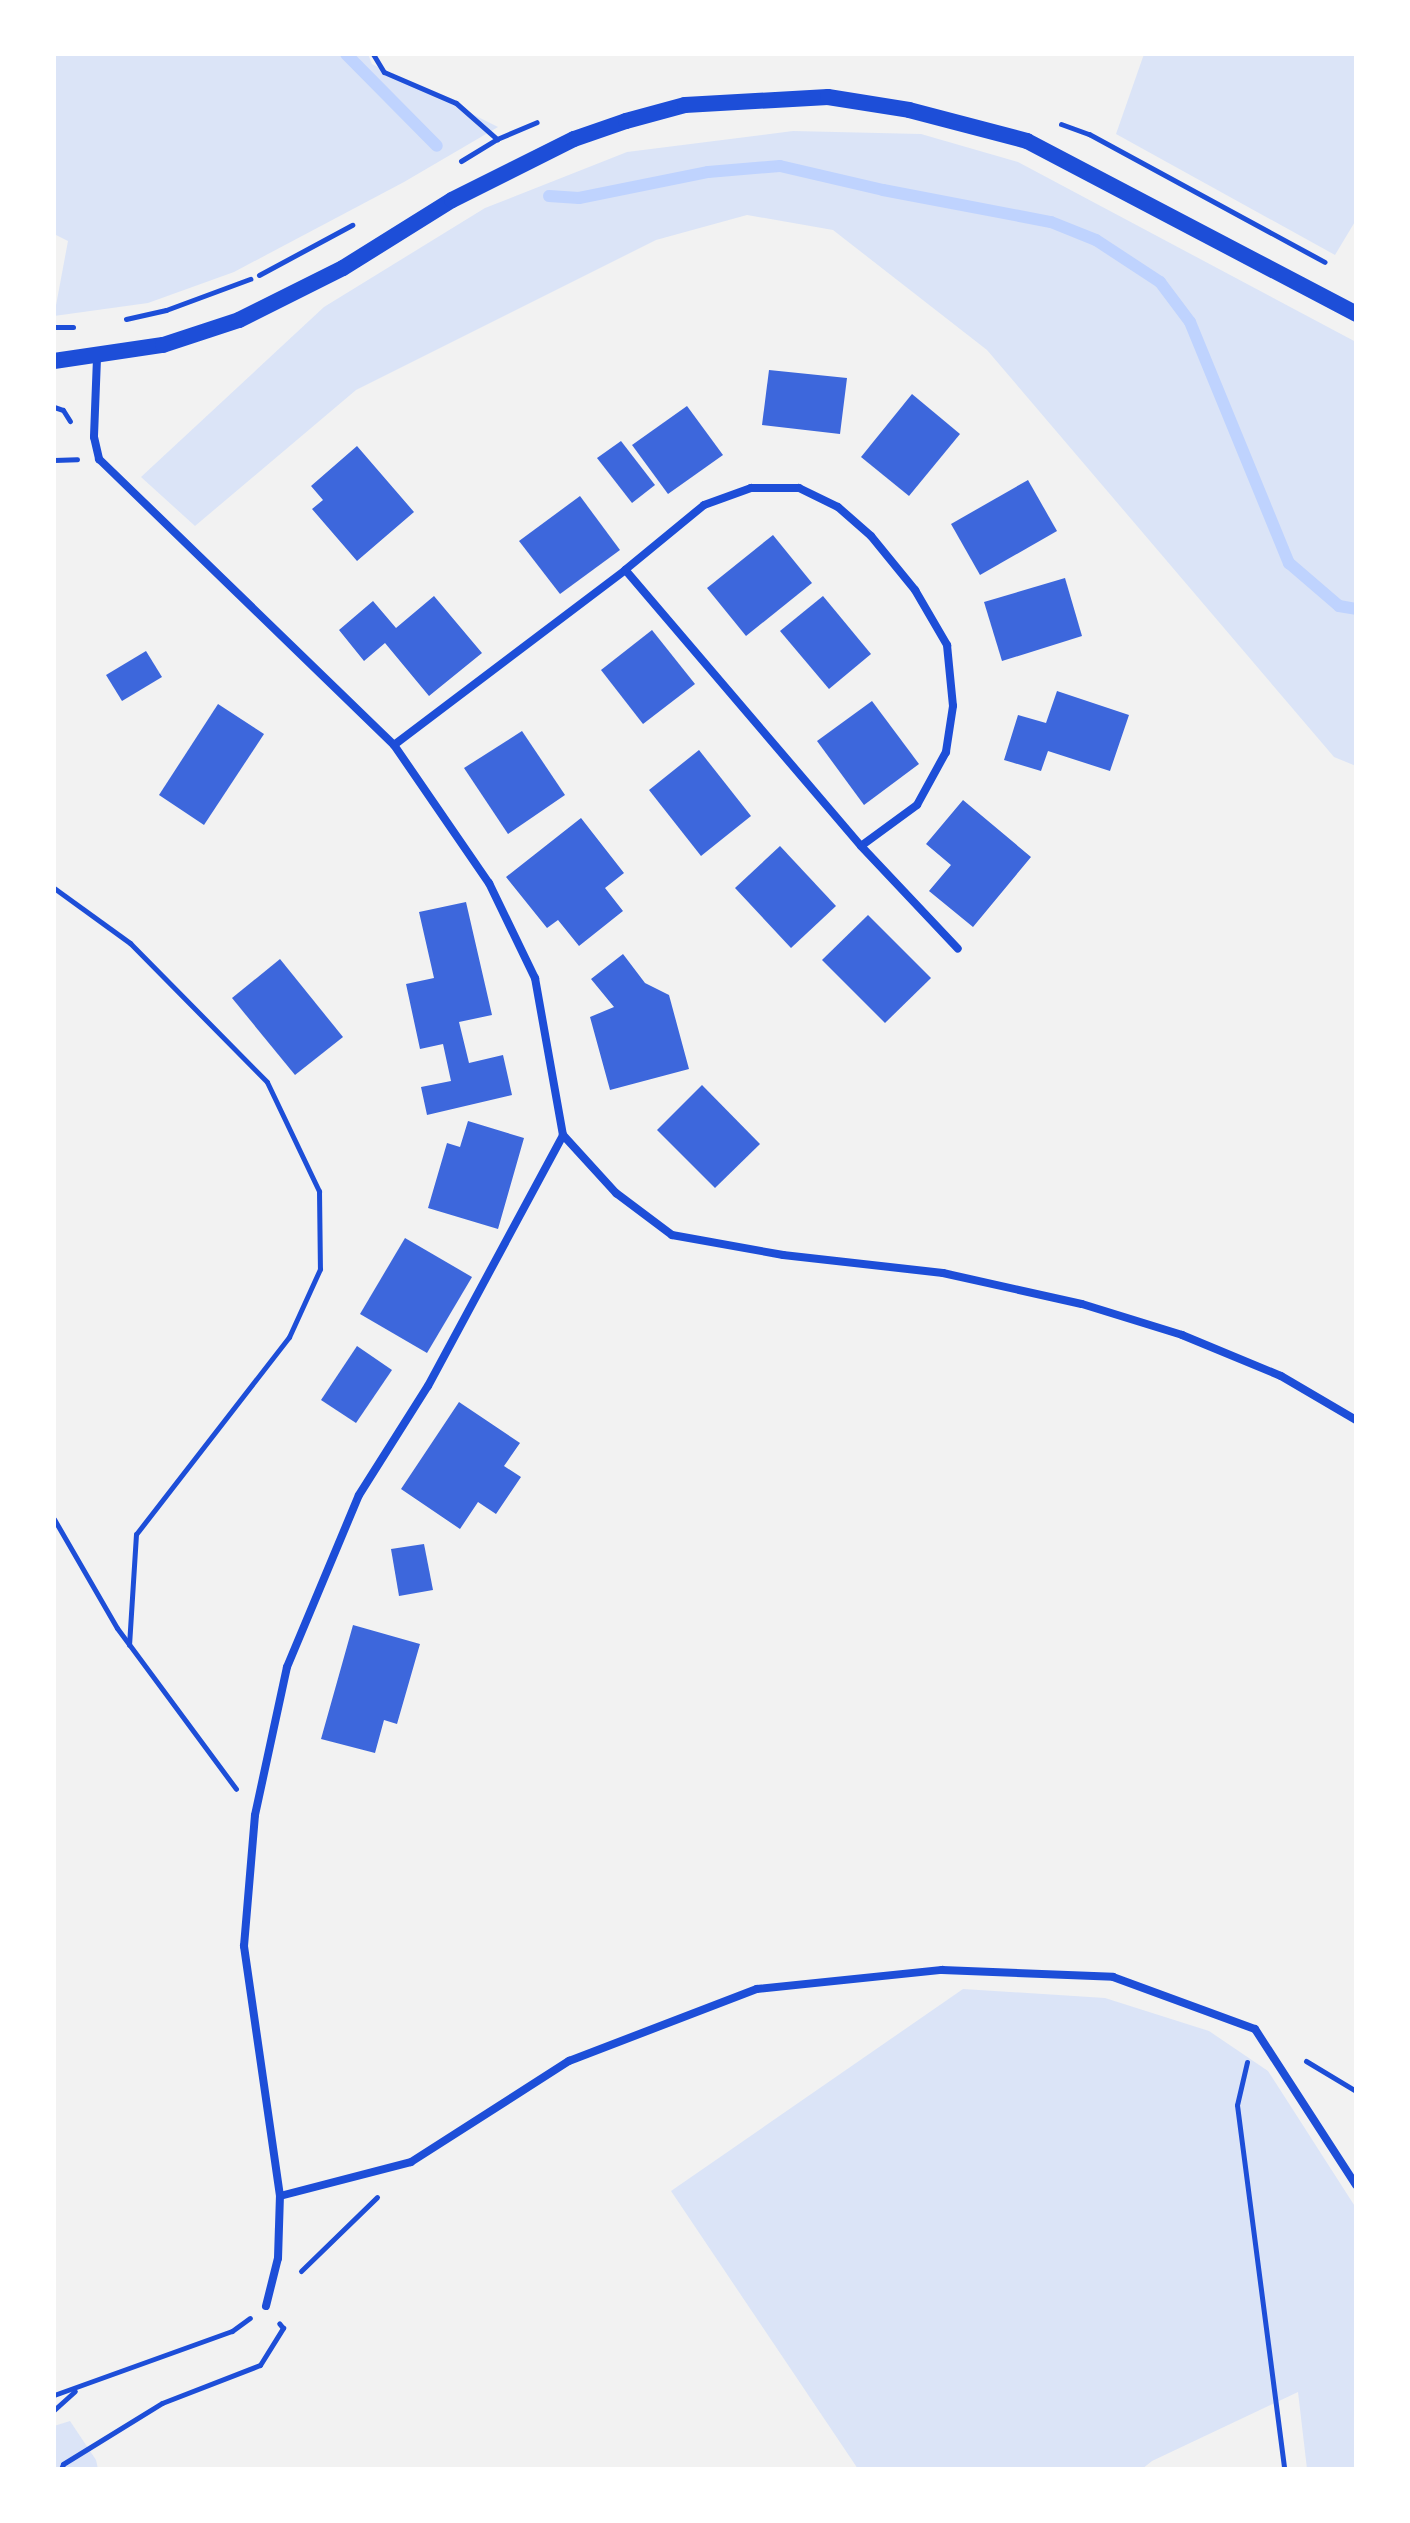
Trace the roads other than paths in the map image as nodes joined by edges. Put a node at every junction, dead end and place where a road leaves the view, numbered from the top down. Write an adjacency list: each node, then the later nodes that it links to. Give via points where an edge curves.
1 (1356, 314): 2 (main road, via 1027,141 909,110 828,97 685,105 574,139 452,200 343,268 239,320 163,345)
2 (97, 358): 3 (main road); 5 (street, via 94,437 99,459)
3 (54, 361)
4 (625, 570): 5 (street); 6 (street); 6 (street, via 704,505 751,488 799,488 838,507 871,536 915,590 947,645 953,706 946,752 917,805)
5 (394, 745): 8 (street, via 489,883 535,978)
6 (861, 846): 7 (street)
7 (958, 949)
8 (563, 1135): 9 (street, via 616,1193 672,1235 783,1255 943,1273 1082,1304 1182,1335 1281,1376); 11 (street, via 428,1386 359,1495 287,1667 255,1815 244,1946)
9 (1356, 1420)
10 (1356, 2185): 11 (street, via 1255,2029 1113,1977 942,1970 757,1989 569,2061 411,2162)
11 (280, 2196): 12 (street, via 278,2258)
12 (266, 2306)

